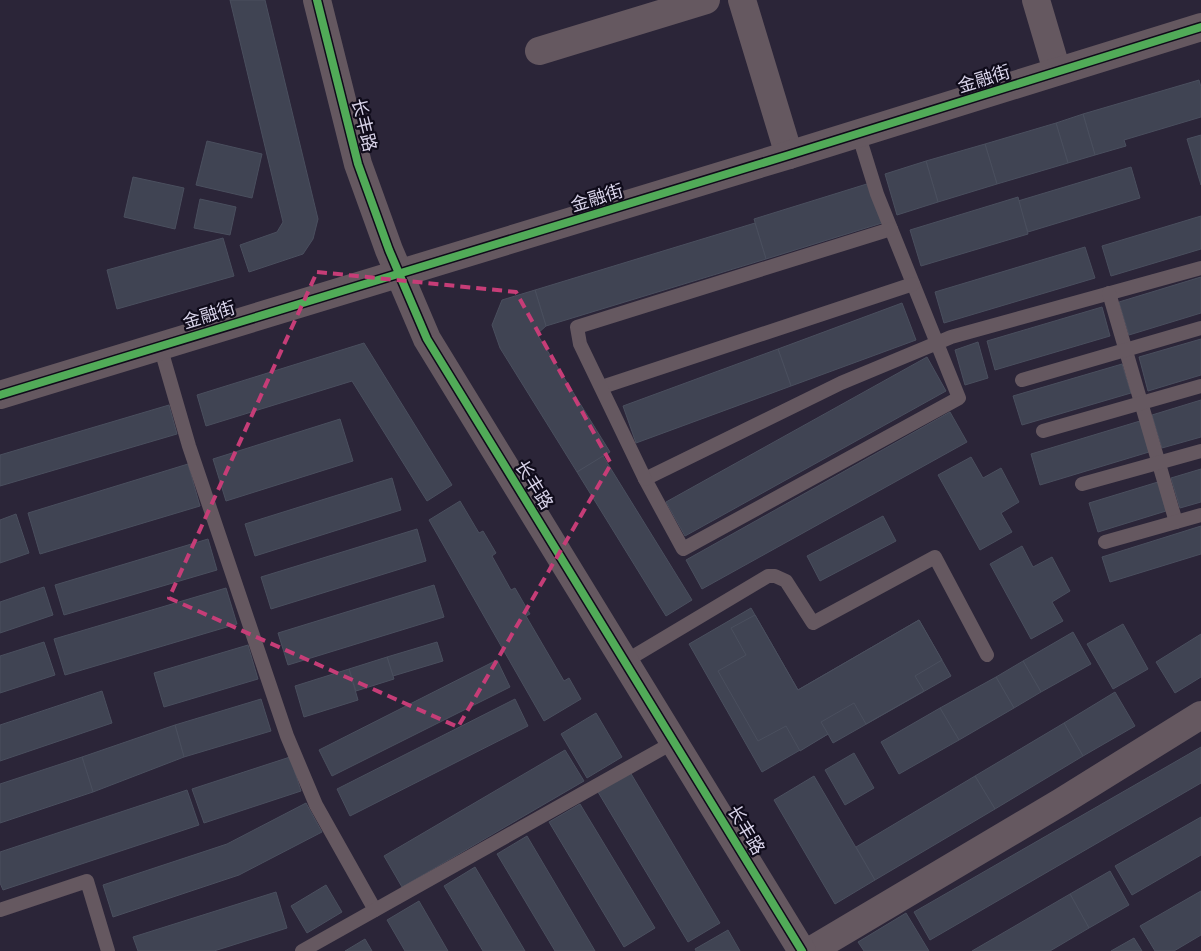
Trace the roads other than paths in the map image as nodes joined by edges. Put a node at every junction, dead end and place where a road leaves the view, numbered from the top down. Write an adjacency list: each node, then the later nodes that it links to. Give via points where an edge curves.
1 (317, 0): 12 (street, 长丰路, via 358,164)
2 (706, 0): 6 (street)
3 (742, 0): 9 (street)
4 (1036, 0): 7 (street)
5 (1201, 27): 7 (street, 金融街)
6 (539, 51)
7 (1057, 71): 8 (street, 金融街)
8 (858, 133): 9 (street, 金融街); 10 (lane)
9 (789, 155): 12 (street, 金融街)
10 (891, 228): 13 (lane); 21 (lane, via 577,327 580,344)
11 (1201, 268): 14 (lane)
12 (399, 273): 17 (street, 金融街); 33 (street, 长丰路, via 427,339)
13 (913, 284): 16 (lane); 21 (lane)
14 (1109, 293): 16 (lane); 18 (lane)
15 (1201, 328): 18 (lane)
16 (937, 343): 27 (lane, via 840,383); 27 (lane, via 959,398 683,549)
17 (160, 346): 22 (street, 金融街); 37 (lane, via 189,446 287,736 316,805)
18 (1126, 350): 19 (lane); 23 (lane)
19 (1022, 380)
20 (1201, 386): 23 (lane)
21 (602, 387): 27 (lane)
22 (0, 395)
23 (1142, 403): 24 (lane); 26 (lane)
24 (1043, 431)
25 (1201, 451): 26 (lane)
26 (1159, 463): 28 (lane); 30 (lane)
27 (645, 479)
28 (1082, 484)
29 (1201, 515): 30 (lane)
30 (1176, 522): 31 (lane)
31 (1105, 542)
32 (987, 655): 33 (lane, via 935,557 813,623 786,581 768,576)
33 (624, 662): 35 (street, 长丰路)
34 (1201, 715): 41 (street)
35 (674, 742): 37 (lane); 40 (street, 长丰路)
36 (0, 910): 38 (lane, via 88,881)
37 (375, 910): 39 (lane)
38 (108, 951)
39 (302, 951)
40 (802, 951)
41 (810, 951)

